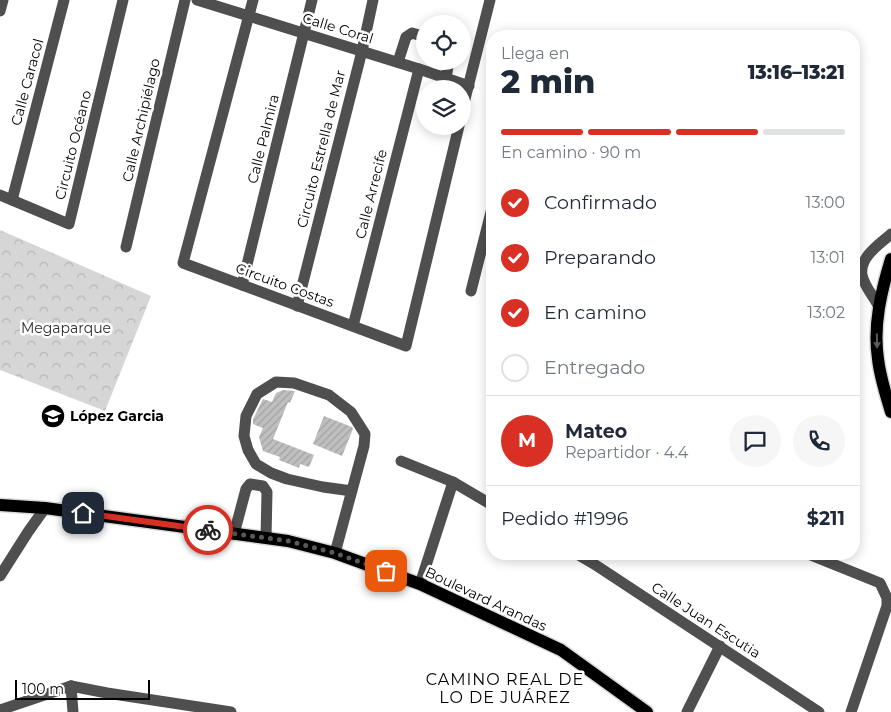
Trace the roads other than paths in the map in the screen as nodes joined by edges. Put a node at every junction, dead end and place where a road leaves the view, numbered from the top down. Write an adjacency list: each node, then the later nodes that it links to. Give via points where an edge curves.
1 (3, 0): 10 (street)
2 (64, 0): 25 (street, Calle Caracol)
3 (123, 0): 25 (street, Circuito Océano, via 69,224)
4 (185, 0): 28 (street, Calle Archipiélago)
5 (197, 0): 11 (street, Calle Coral)
6 (253, 0): 11 (street)
7 (312, 0): 12 (street, Calle Palmira)
8 (373, 0): 14 (street, Circuito Estrella de Mar)
9 (490, 0): 22 (street)
10 (0, 11)
11 (249, 16): 12 (street, Calle Coral); 34 (street, Circuito Costas, via 183,263)
12 (304, 33): 14 (street, Calle Coral); 34 (street, Calle Palmira)
13 (416, 34): 15 (street, via 406,37)
14 (362, 51): 15 (street, Calle Coral); 36 (street, Circuito Estrella de Mar)
15 (398, 62): 16 (street, Calle Coral)
16 (416, 67)
17 (418, 70): 38 (street, Calle Arrecife)
18 (424, 70): 20 (street, Calle Coral)
19 (447, 70): 20 (street)
20 (446, 78): 21 (street, Calle Coral)
21 (452, 80)
22 (470, 80)
23 (457, 135): 38 (street, Circuito Costas, via 406,346)
24 (0, 195): 25 (street, Circuito Océano)
25 (12, 200)
26 (486, 233): 35 (street)
27 (891, 234): 29 (street)
28 (126, 246)
29 (868, 255): 30 (street); 32 (street)
30 (860, 257)
31 (891, 259): 37 (main road)
32 (860, 272)
33 (860, 279): 37 (street)
34 (242, 285): 36 (street, Circuito Costas)
35 (471, 291)
36 (297, 306): 38 (street, Circuito Costas)
37 (879, 307): 39 (main road, one-way to 39, via 878,360)
38 (353, 326)
39 (891, 412)
40 (401, 461): 41 (street)
41 (453, 482): 43 (street); 52 (street)
42 (352, 491): 42 (street, via 365,434 351,412 329,395 294,383 276,382 257,394 246,416 244,436 256,464 287,479); 48 (street)
43 (486, 501)
44 (0, 505): 45 (main road, Boulevard Arandas)
45 (45, 508): 46 (main road, Boulevard Arandas); 51 (street)
46 (234, 534): 47 (main road, Boulevard Arandas); 47 (street, via 250,484 263,486 267,492)
47 (266, 538): 48 (main road, Boulevard Arandas)
48 (335, 553): 52 (main road, Boulevard Arandas)
49 (587, 560): 53 (street, Calle Juan Escutia)
50 (823, 560): 61 (street, via 880,583 887,598)
51 (0, 575)
52 (420, 584): 58 (main road, Boulevard Arandas, via 561,650)
53 (720, 646): 59 (street); 60 (street, Calle Juan Escutia)
54 (71, 686): 55 (street); 56 (street); 57 (street)
55 (0, 710)
56 (72, 712)
57 (231, 712)
58 (647, 712)
59 (687, 712)
60 (819, 712)
61 (851, 712)

